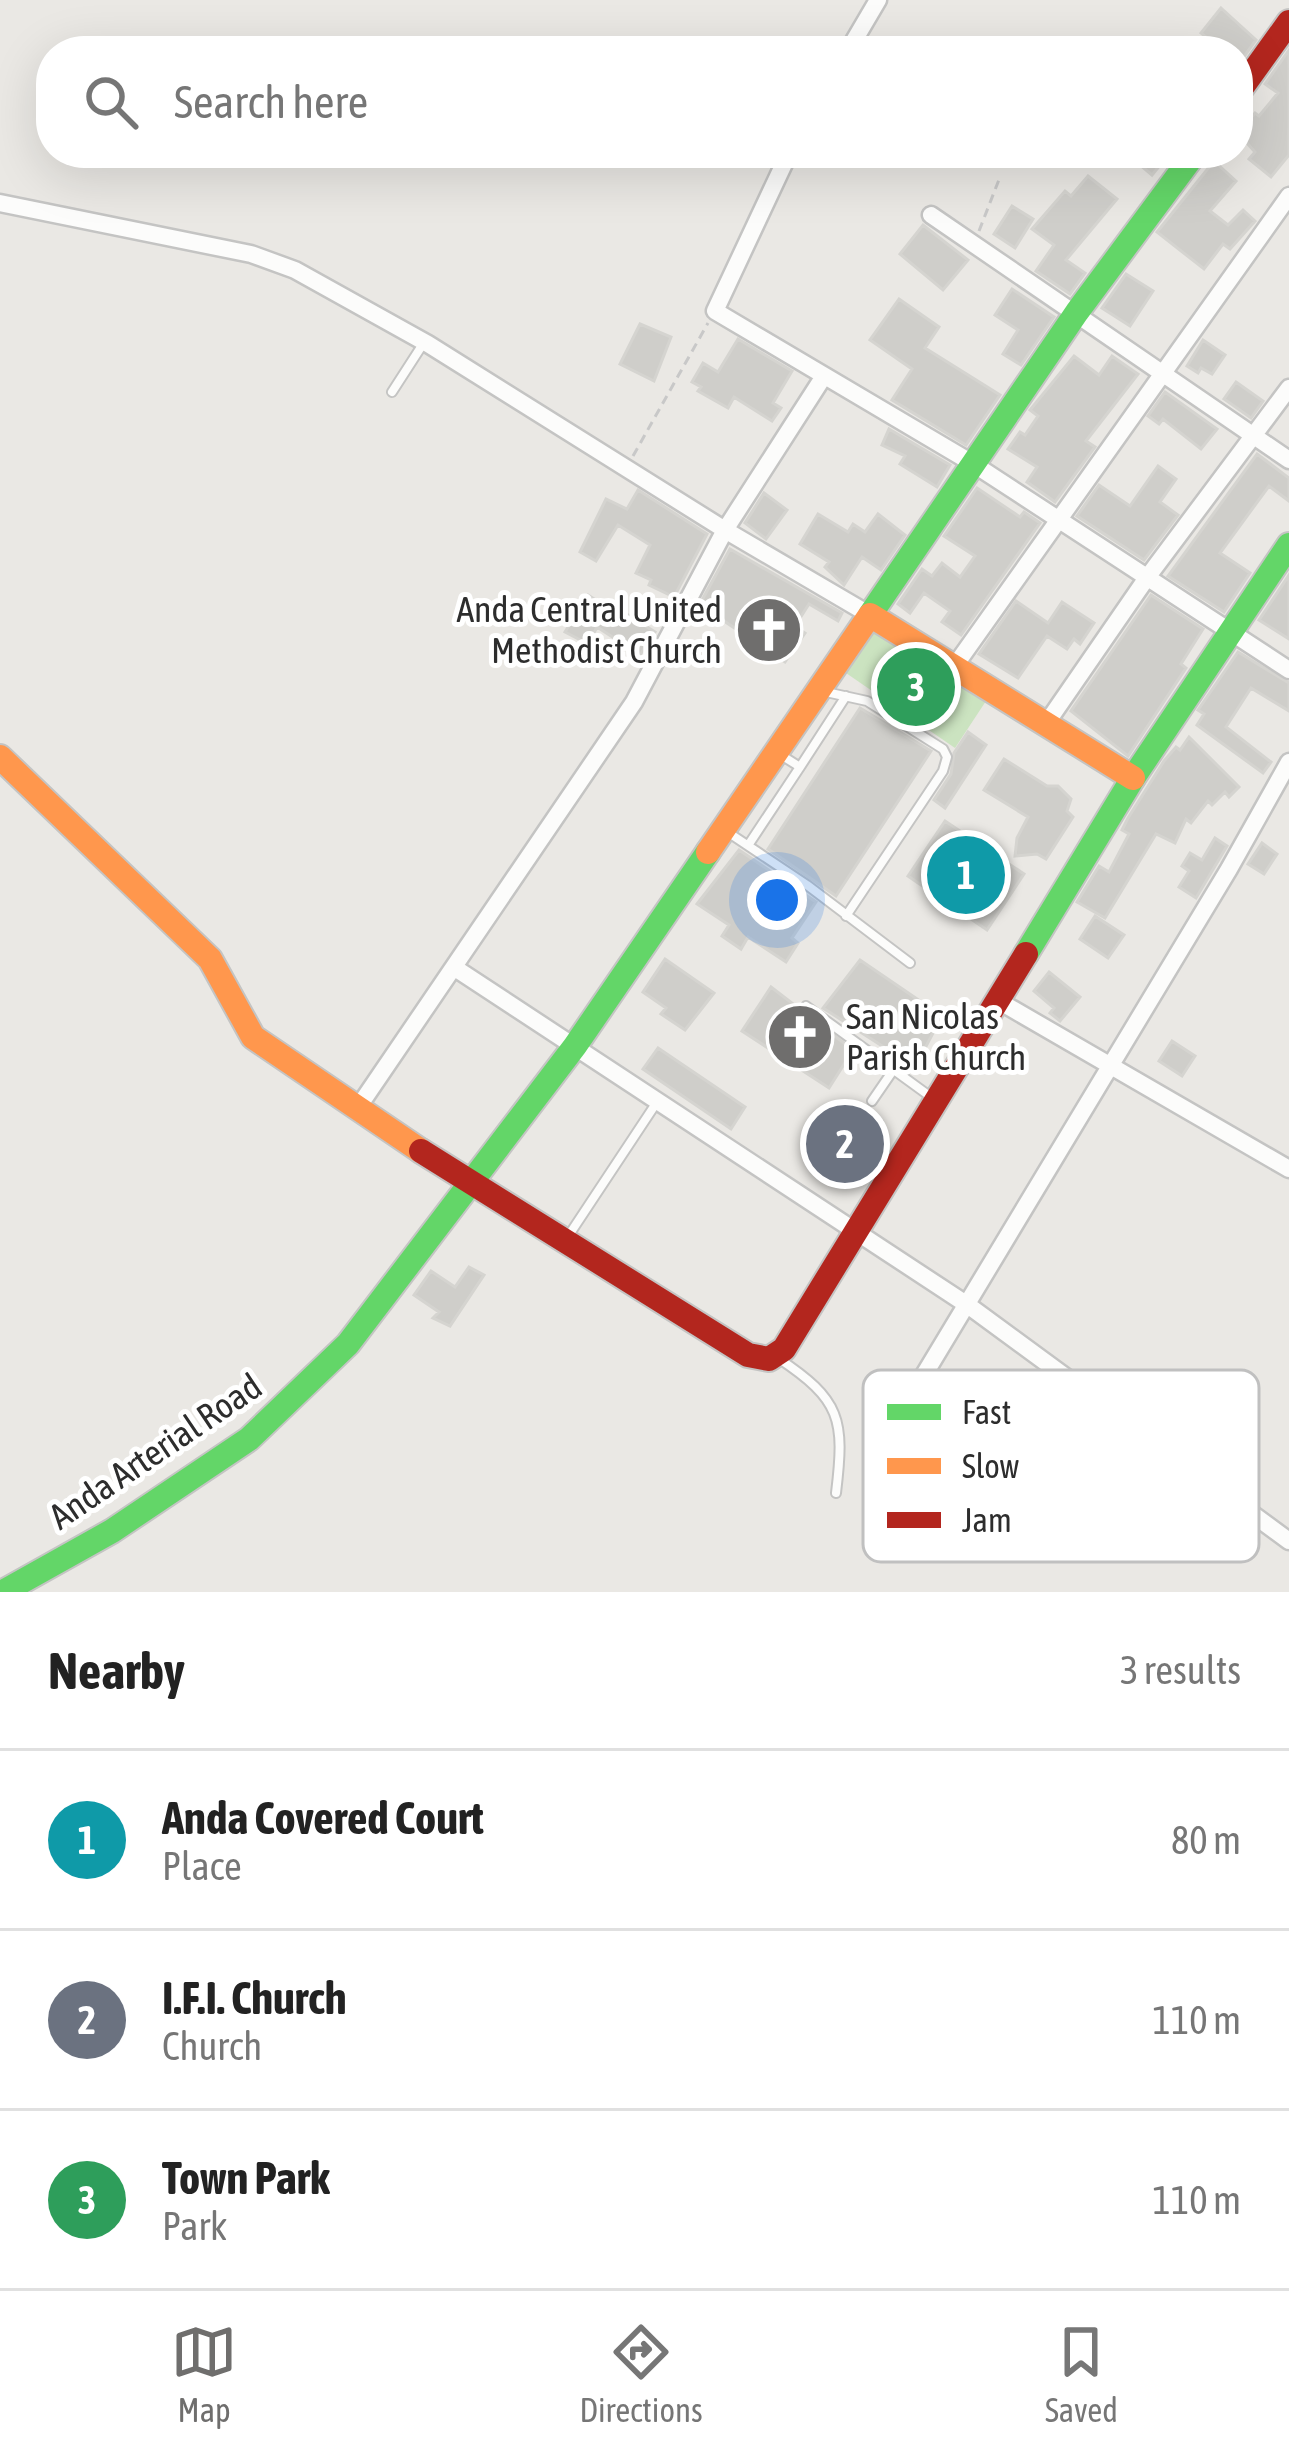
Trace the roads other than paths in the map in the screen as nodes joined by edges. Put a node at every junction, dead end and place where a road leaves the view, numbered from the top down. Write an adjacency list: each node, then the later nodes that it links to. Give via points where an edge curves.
1 (878, 0): 3 (street)
2 (1289, 22): 4 (street)
3 (857, 36)
4 (1253, 72)
5 (782, 168): 12 (street, via 715,311)
6 (1184, 168): 10 (street, Anda Arterial Road)
7 (1288, 201): 13 (street)
8 (0, 203): 11 (street, via 250,254 295,270)
9 (931, 215): 10 (street)
10 (1078, 312): 13 (street); 18 (street, Anda Arterial Road)
11 (424, 342): 15 (lane); 20 (street)
12 (824, 376): 18 (street); 20 (street)
13 (1162, 376): 16 (street); 19 (street)
14 (1289, 388): 16 (street)
15 (392, 392)
16 (1255, 436): 17 (street); 22 (street)
17 (1289, 460)
18 (972, 463): 19 (street); 23 (street, Anda Arterial Road)
19 (1057, 518): 22 (street); 25 (street)
20 (725, 530): 23 (street); 39 (street, via 634,702)
21 (1289, 545): 24 (street)
22 (1146, 578): 24 (street); 29 (street)
23 (871, 615): 25 (street); 27 (street, Anda Arterial Road)
24 (1232, 632): 26 (street); 34 (street)
25 (954, 667): 29 (street)
26 (1289, 670)
27 (818, 691): 28 (lane); 30 (street, Anda Arterial Road)
28 (846, 696): 33 (lane); 37 (lane, via 943,749 947,760)
29 (1046, 724): 34 (street)
30 (776, 752): 33 (lane); 35 (street, Anda Arterial Road)
31 (0, 757): 48 (street, via 210,959 253,1037)
32 (1289, 762): 43 (street)
33 (800, 766): 36 (lane)
34 (1133, 778): 40 (street)
35 (723, 830): 36 (lane); 42 (street, Anda Arterial Road)
36 (748, 844): 37 (lane)
37 (846, 916): 38 (lane)
38 (910, 963)
39 (455, 968): 42 (street); 48 (street)
40 (997, 1000): 43 (street); 45 (street)
41 (806, 1006): 44 (lane)
42 (575, 1046): 46 (street); 50 (street, Anda Arterial Road)
43 (1109, 1068): 49 (street); 53 (street)
44 (894, 1069): 45 (lane); 47 (lane)
45 (935, 1100): 51 (street)
46 (657, 1102): 51 (street); 52 (lane)
47 (872, 1102)
48 (357, 1108): 50 (street)
49 (1289, 1169)
50 (471, 1186): 52 (street); 60 (street, Anda Arterial Road, via 348,1344 249,1439)
51 (856, 1232): 53 (street); 54 (street)
52 (562, 1244): 54 (street, via 748,1355)
53 (969, 1306): 55 (street); 56 (street)
54 (776, 1357): 57 (lane, via 813,1381 836,1411)
55 (927, 1370)
56 (1056, 1370)
57 (836, 1493)
58 (1259, 1519): 59 (street)
59 (1289, 1541)
60 (3, 1592)

